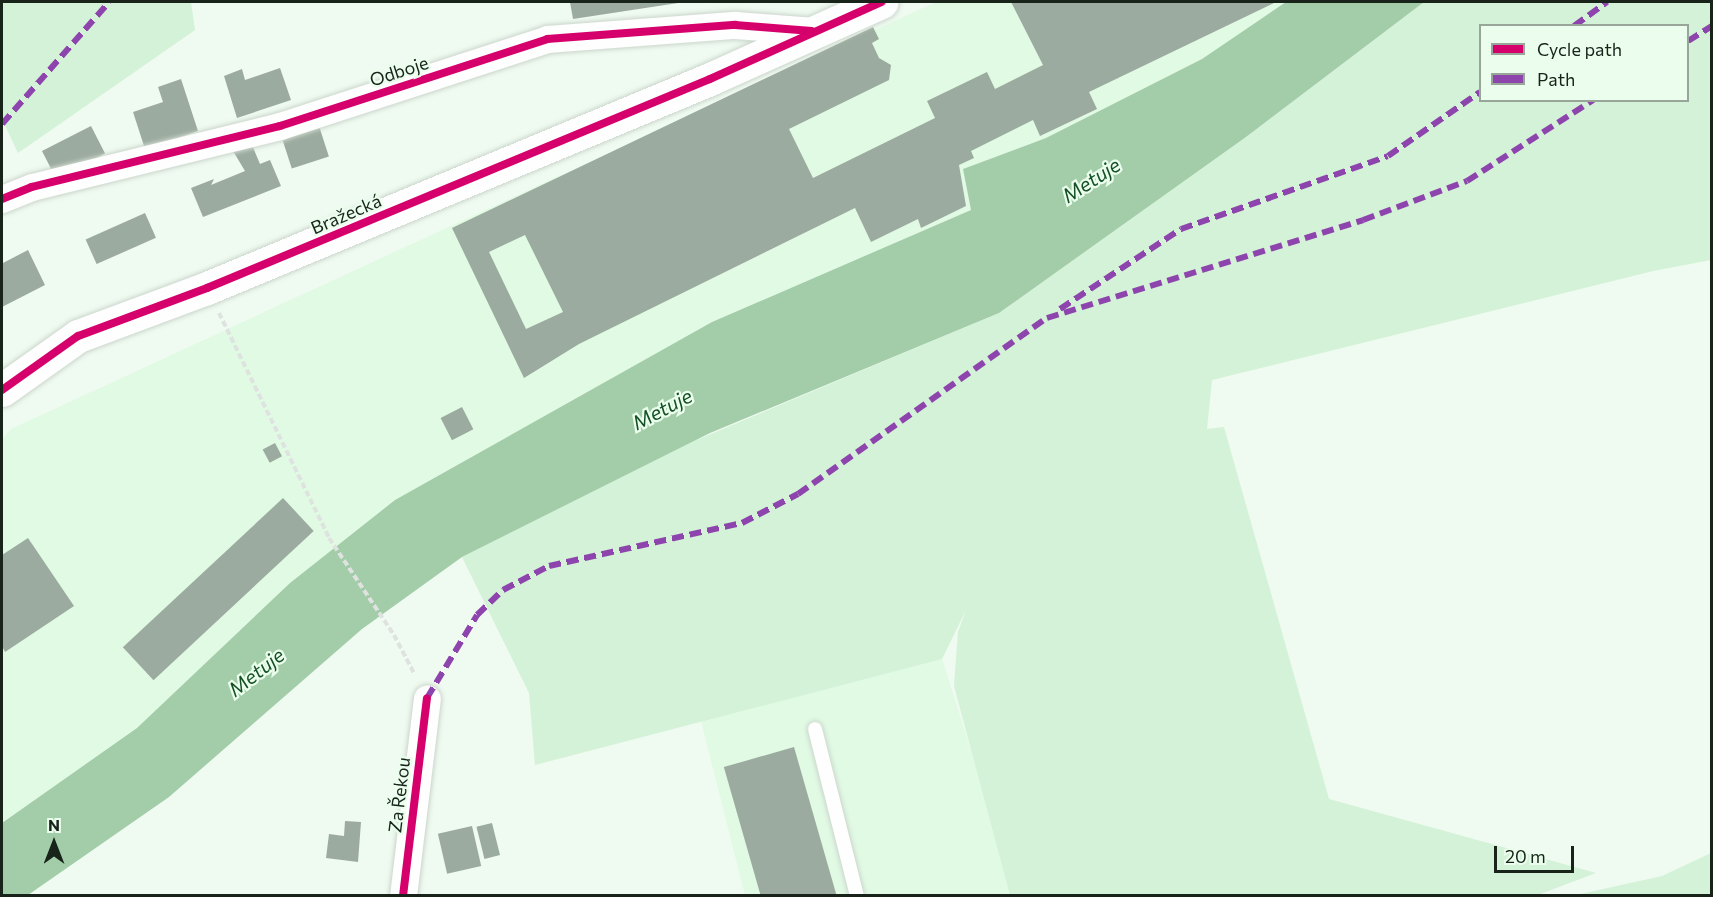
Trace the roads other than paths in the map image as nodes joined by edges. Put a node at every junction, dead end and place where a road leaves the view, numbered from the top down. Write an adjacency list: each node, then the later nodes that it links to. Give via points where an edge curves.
1 (881, 2): 2 (street, Odboje)
2 (814, 31): 3 (street, Odboje); 4 (street, Odboje, via 735,25 547,39 280,126 32,187)
3 (710, 79): 5 (street, Bražecká, via 207,288 78,336)
4 (2, 199)
5 (2, 390)
6 (427, 698): 8 (street, Za Řekou)
7 (815, 729): 9 (lane)
8 (404, 896)
9 (857, 896)

